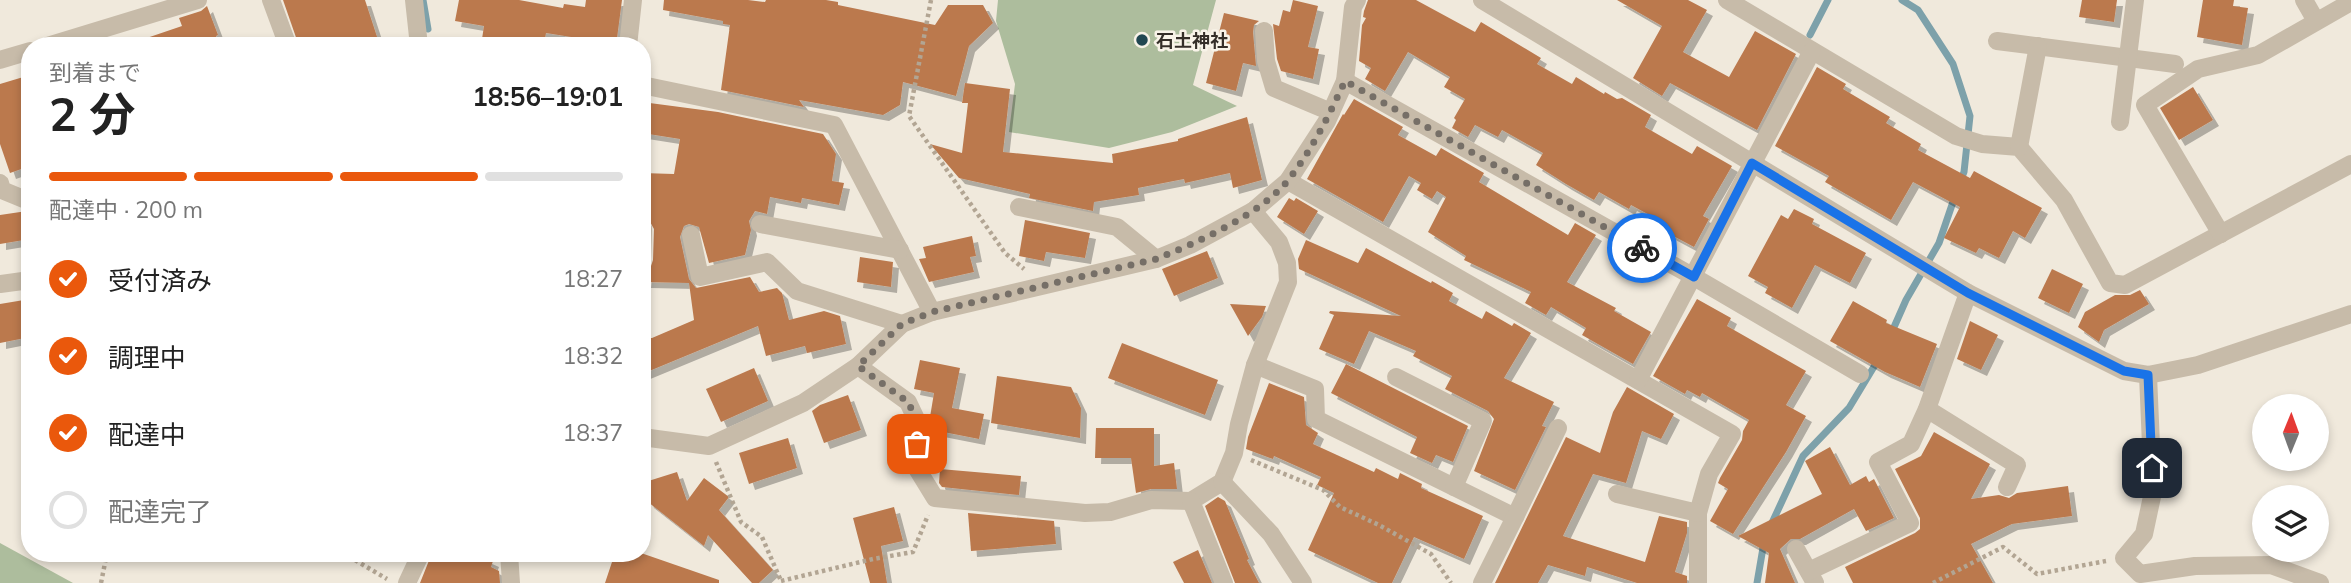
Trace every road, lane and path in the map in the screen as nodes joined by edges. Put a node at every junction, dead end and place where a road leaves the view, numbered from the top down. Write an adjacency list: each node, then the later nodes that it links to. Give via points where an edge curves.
1 (198, 0): 14 (street)
2 (271, 0): 15 (street)
3 (414, 0): 16 (street)
4 (633, 0): 17 (street)
5 (931, 0): 45 (path, via 909,116 1004,253)
6 (1357, 0): 25 (street)
7 (1482, 0): 30 (street)
8 (1727, 0): 20 (street)
9 (2135, 0): 22 (street)
10 (2304, 0): 12 (street)
11 (2351, 2): 12 (street)
12 (2316, 21): 38 (street, via 2258,55 2198,69 2145,106)
13 (1264, 31): 27 (street, via 1274,88)
14 (77, 37)
15 (285, 37)
16 (422, 37)
17 (629, 37)
18 (1997, 41): 19 (street)
19 (2038, 46): 22 (street); 29 (street)
20 (1812, 51): 29 (street, via 1956,136); 30 (street)
21 (21, 54): 23 (street)
22 (2128, 58): 24 (street); 28 (street)
23 (0, 60)
24 (2175, 64)
25 (1345, 81): 27 (street); 42 (street)
26 (651, 87): 40 (street, via 834,125)
27 (1331, 112): 32 (street)
28 (2120, 122)
29 (2019, 147): 38 (street, via 2064,200 2110,283 2125,285)
30 (1752, 163): 42 (street); 46 (street)
31 (2351, 164): 38 (street)
32 (1288, 181): 36 (street); 55 (street)
33 (0, 183): 34 (street, via 2,190)
34 (21, 198)
35 (1019, 207): 41 (street, via 1117,227)
36 (1253, 211): 41 (street); 50 (street, via 1279,242 1288,282)
37 (760, 225): 40 (street)
38 (2221, 234)
39 (691, 235): 49 (street, via 700,277 767,262 797,291)
40 (900, 250): 47 (street)
41 (1156, 259): 45 (street)
42 (1694, 277): 52 (street); 55 (street)
43 (21, 281): 44 (street)
44 (0, 284)
45 (1043, 285): 47 (street)
46 (1968, 293): 53 (street, via 2124,371); 56 (street)
47 (932, 312): 49 (street)
48 (2351, 314): 53 (street, via 2198,365)
49 (902, 324): 51 (street)
50 (1255, 365): 60 (street); 62 (street, via 1315,389 1316,419)
51 (858, 366): 59 (street, via 803,403); 65 (street, via 908,402 917,421 916,467)
52 (1860, 374)
53 (2148, 375): 70 (street, via 2153,492 2144,534)
54 (1396, 377): 62 (street, via 1483,421)
55 (1638, 380): 67 (street, via 1732,434 1709,474)
56 (1927, 409): 63 (street, via 2017,466); 75 (street, via 1911,444 1878,462 1910,523)
57 (1558, 428): 68 (street)
58 (651, 438): 59 (street)
59 (709, 446): 76 (path, via 741,522 762,537)
60 (1234, 453): 61 (street); 83 (path, via 1323,490 1339,507 1431,554)
61 (1222, 482): 66 (street); 82 (street, via 1271,534)
62 (1454, 487): 68 (street)
63 (2007, 488)
64 (1617, 494): 67 (street)
65 (935, 498): 66 (street, via 1085,513 1110,512 1151,500); 76 (path, via 913,552)
66 (1191, 501): 81 (street)
67 (1698, 513): 85 (street)
68 (1515, 517): 84 (street)
69 (1796, 550): 75 (street)
70 (2124, 558): 86 (path, via 2037,574 2003,547); 87 (street, via 2140,574 2195,566 2271,565)
71 (105, 562): 77 (path)
72 (358, 562): 78 (path)
73 (418, 562): 79 (street)
74 (510, 562): 80 (street)
75 (1812, 577)
76 (781, 582)
77 (100, 583)
78 (394, 583)
79 (407, 583)
80 (511, 583)
81 (1224, 583)
82 (1303, 583)
83 (1451, 583)
84 (1482, 583)
85 (1698, 583)
86 (1933, 583)
87 (2320, 583)

